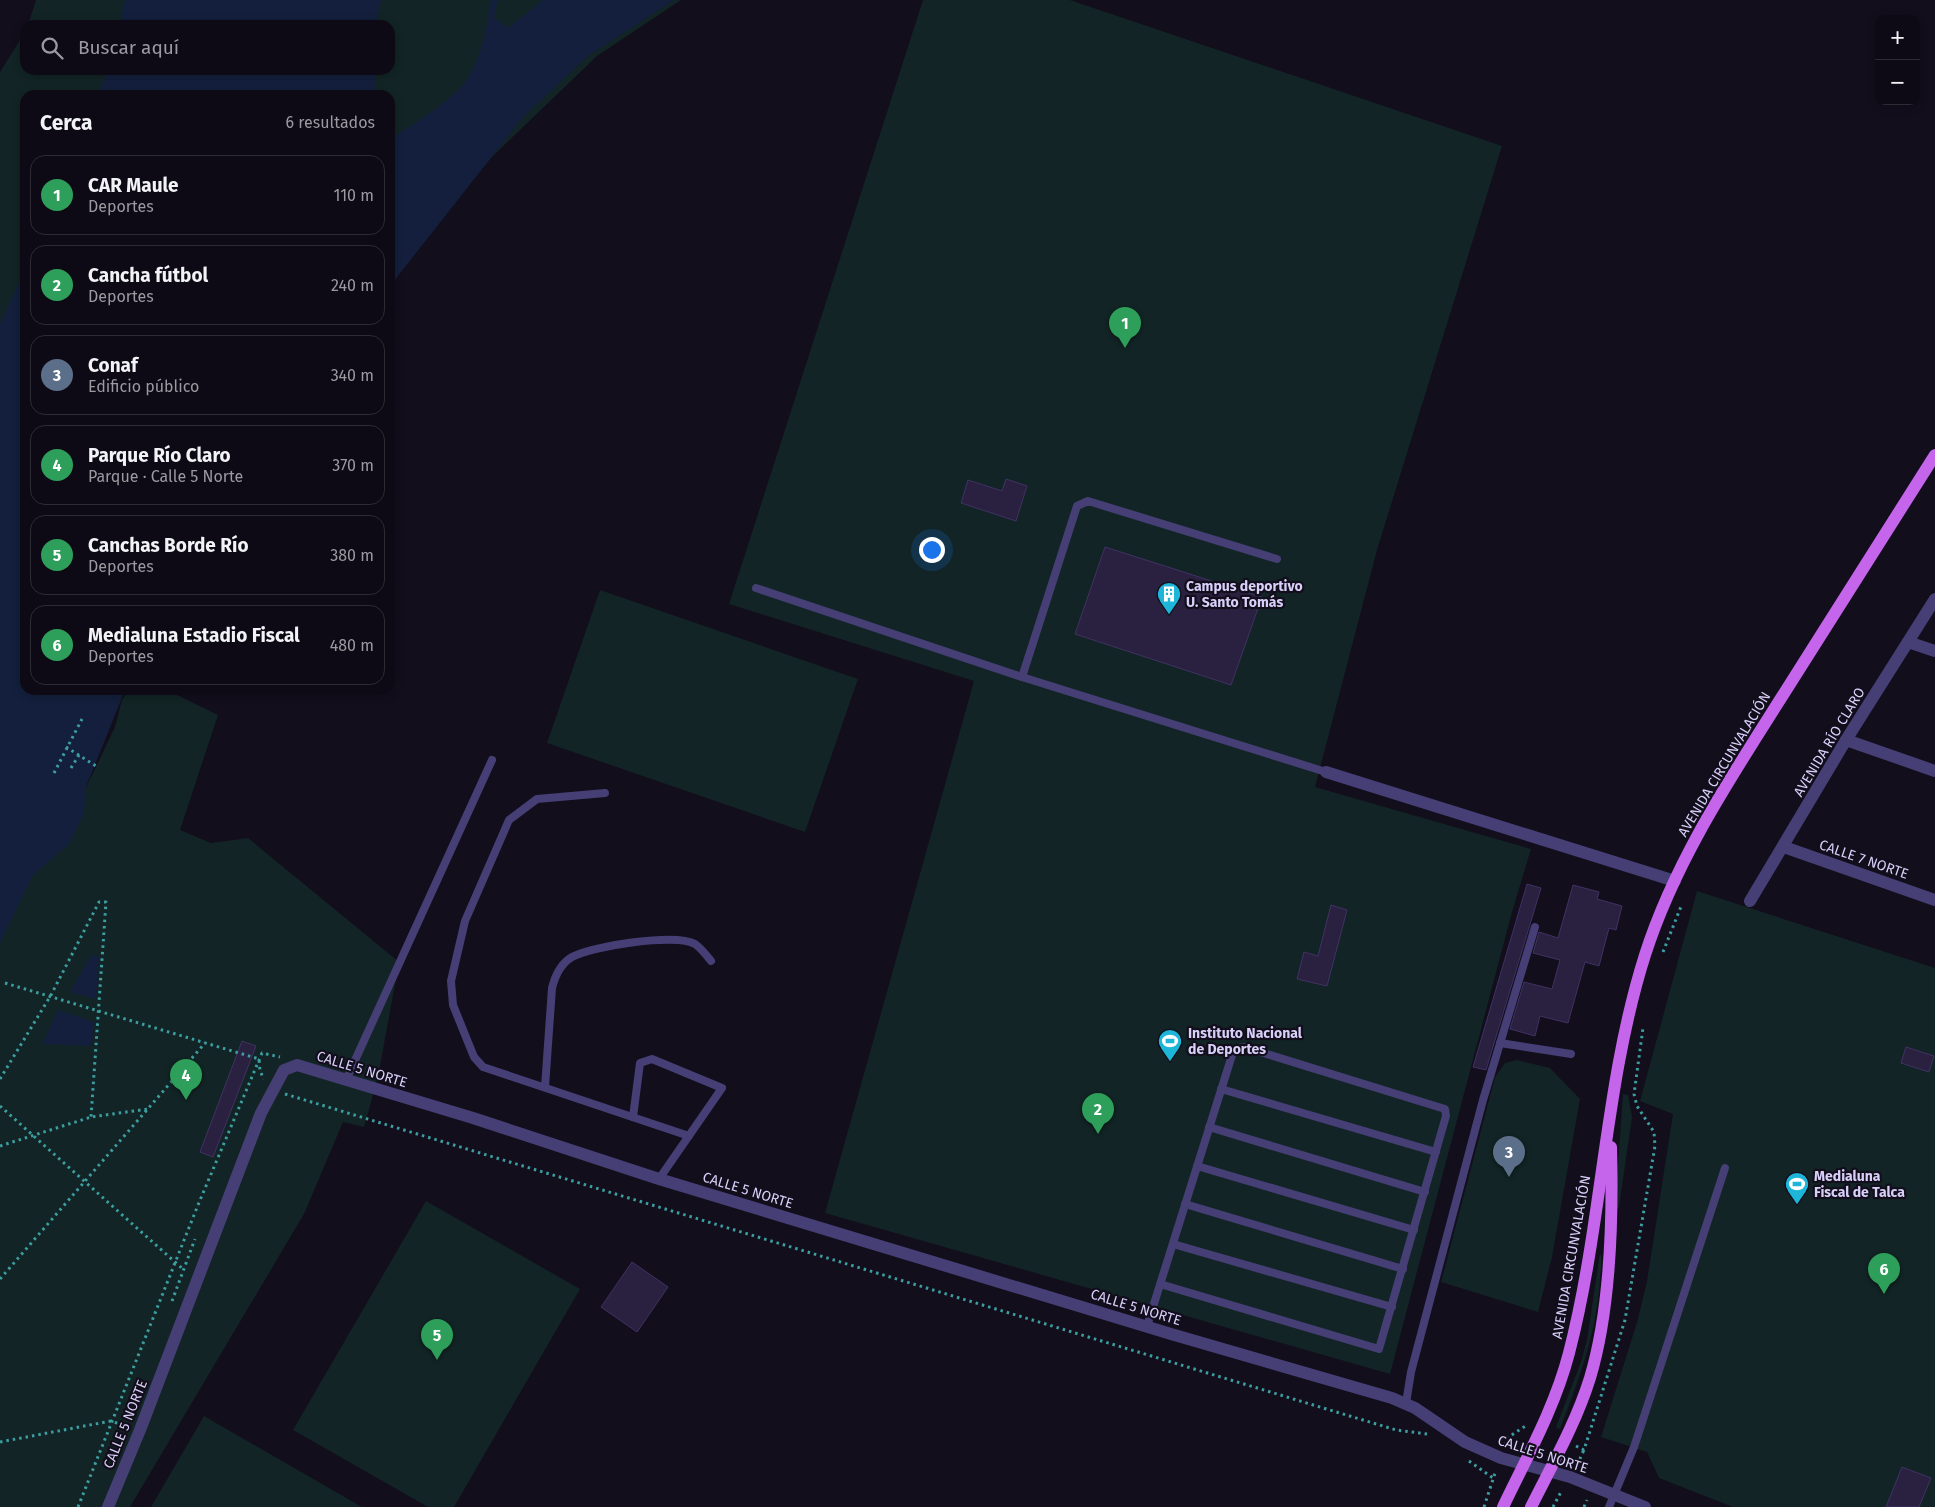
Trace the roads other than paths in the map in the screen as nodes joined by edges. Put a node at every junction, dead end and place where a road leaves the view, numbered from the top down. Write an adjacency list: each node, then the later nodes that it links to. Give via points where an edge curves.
1 (1935, 455): 14 (main road, AVENIDA CIRCUNVALACIÓN, via 1749,748 1706,820)
2 (1277, 559): 7 (lane, via 1088,501 1082,502)
3 (756, 588): 7 (lane)
4 (1935, 599): 5 (street, AVENIDA RÍO CLARO)
5 (1908, 642): 6 (street); 8 (street, AVENIDA RÍO CLARO)
6 (1935, 651)
7 (1022, 677): 11 (lane)
8 (1846, 740): 10 (street); 13 (street, AVENIDA RÍO CLARO)
9 (492, 760): 21 (lane)
10 (1935, 771)
11 (1326, 772): 14 (street)
12 (605, 793): 22 (lane, via 537,799 509,820 465,921 451,981 453,1005 474,1057 483,1067)
13 (1784, 847): 15 (street, CALLE 7 NORTE); 16 (street, AVENIDA RÍO CLARO)
14 (1675, 881): 25 (main road, AVENIDA CIRCUNVALACIÓN, via 1646,953 1634,994)
15 (1935, 899)
16 (1750, 901)
17 (1535, 927): 19 (lane)
18 (711, 961): 22 (lane, via 696,944 676,941 628,942 571,957 555,977 552,988)
19 (1500, 1043): 20 (lane); 40 (lane, via 1420,1338)
20 (1571, 1054)
21 (346, 1080): 31 (street, CALLE 5 NORTE); 44 (street, CALLE 5 NORTE, via 297,1065 284,1070 271,1091)
22 (545, 1087): 24 (lane)
23 (1221, 1089): 26 (lane); 28 (lane); 28 (lane, via 1233,1052 1244,1047 1442,1108 1446,1116)
24 (633, 1117): 27 (lane); 27 (lane, via 640,1063 652,1059 722,1088)
25 (1611, 1120): 41 (main road, AVENIDA CIRCUNVALACIÓN, via 1588,1262 1568,1355 1541,1429); 42 (main road, AVENIDA CIRCUNVALACIÓN, via 1606,1308 1590,1379)
26 (1209, 1128): 29 (lane); 32 (lane)
27 (690, 1136): 31 (lane)
28 (1436, 1152): 32 (lane)
29 (1197, 1166): 33 (lane); 34 (lane)
30 (1725, 1168): 43 (lane, via 1634,1447)
31 (659, 1179): 39 (street, CALLE 5 NORTE)
32 (1425, 1192): 34 (lane)
33 (1185, 1204): 35 (lane); 36 (lane)
34 (1414, 1230): 36 (lane)
35 (1173, 1244): 37 (lane); 38 (lane)
36 (1403, 1269): 38 (lane)
37 (1160, 1284): 38 (lane, via 1378,1350); 39 (lane)
38 (1392, 1307)
39 (1146, 1326): 40 (street, CALLE 5 NORTE)
40 (1406, 1403): 41 (street, CALLE 5 NORTE, via 1465,1442)
41 (1523, 1465): 42 (street, CALLE 5 NORTE); 45 (main road, AVENIDA CIRCUNVALACIÓN)
42 (1548, 1472): 43 (street, CALLE 5 NORTE, via 1570,1477); 46 (main road, AVENIDA CIRCUNVALACIÓN)
43 (1612, 1501): 47 (street, CALLE 5 NORTE)
44 (108, 1507)
45 (1503, 1507)
46 (1531, 1507)
47 (1645, 1507)

